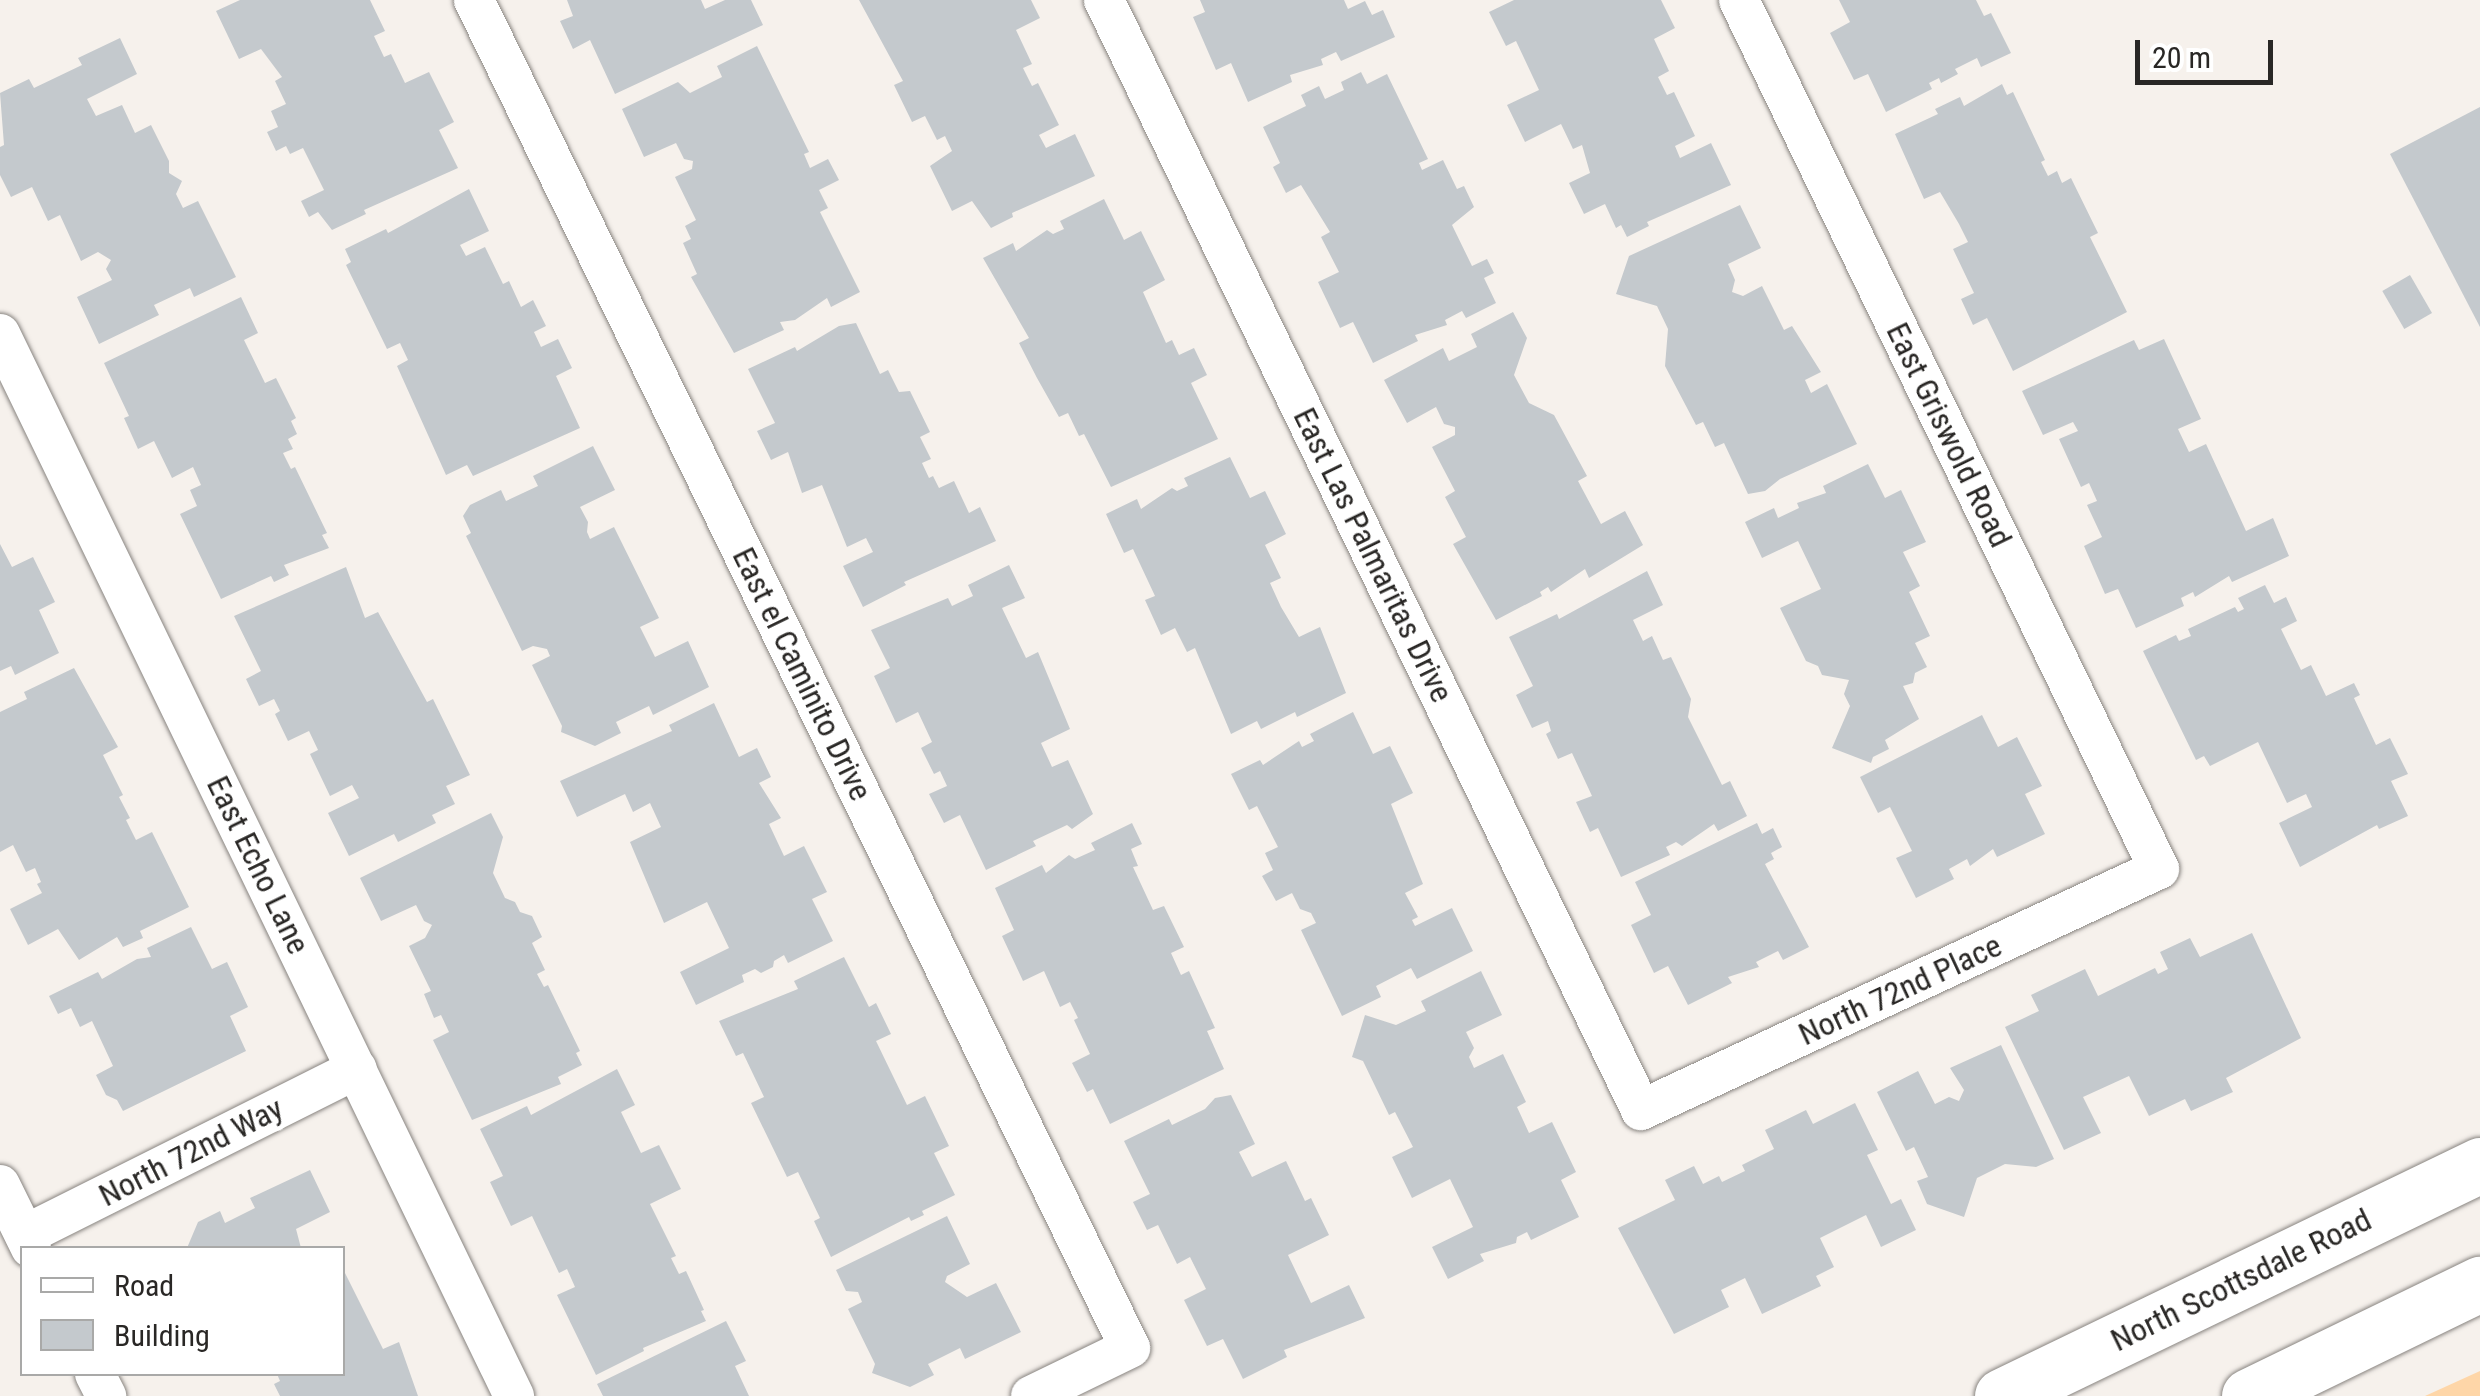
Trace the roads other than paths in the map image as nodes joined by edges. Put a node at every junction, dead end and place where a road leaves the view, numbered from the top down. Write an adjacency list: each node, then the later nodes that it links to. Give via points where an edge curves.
1 (474, 0): 13 (street, East el Caminito Drive, via 1130,1348)
2 (1104, 0): 7 (street, East Las Palmaritas Drive)
3 (1739, 0): 5 (street, East Griswold Road)
4 (0, 334): 6 (street, East Echo Lane)
5 (2158, 870): 7 (street, North 72nd Place)
6 (358, 1068): 10 (street, North 72nd Way); 12 (street, East Echo Lane)
7 (1641, 1110)
8 (2480, 1165): 14 (main road, North Scottsdale Road)
9 (0, 1185): 10 (street)
10 (28, 1242)
11 (2480, 1284): 15 (main road)
12 (514, 1396)
13 (1032, 1396)
14 (2002, 1396)
15 (2249, 1396)

